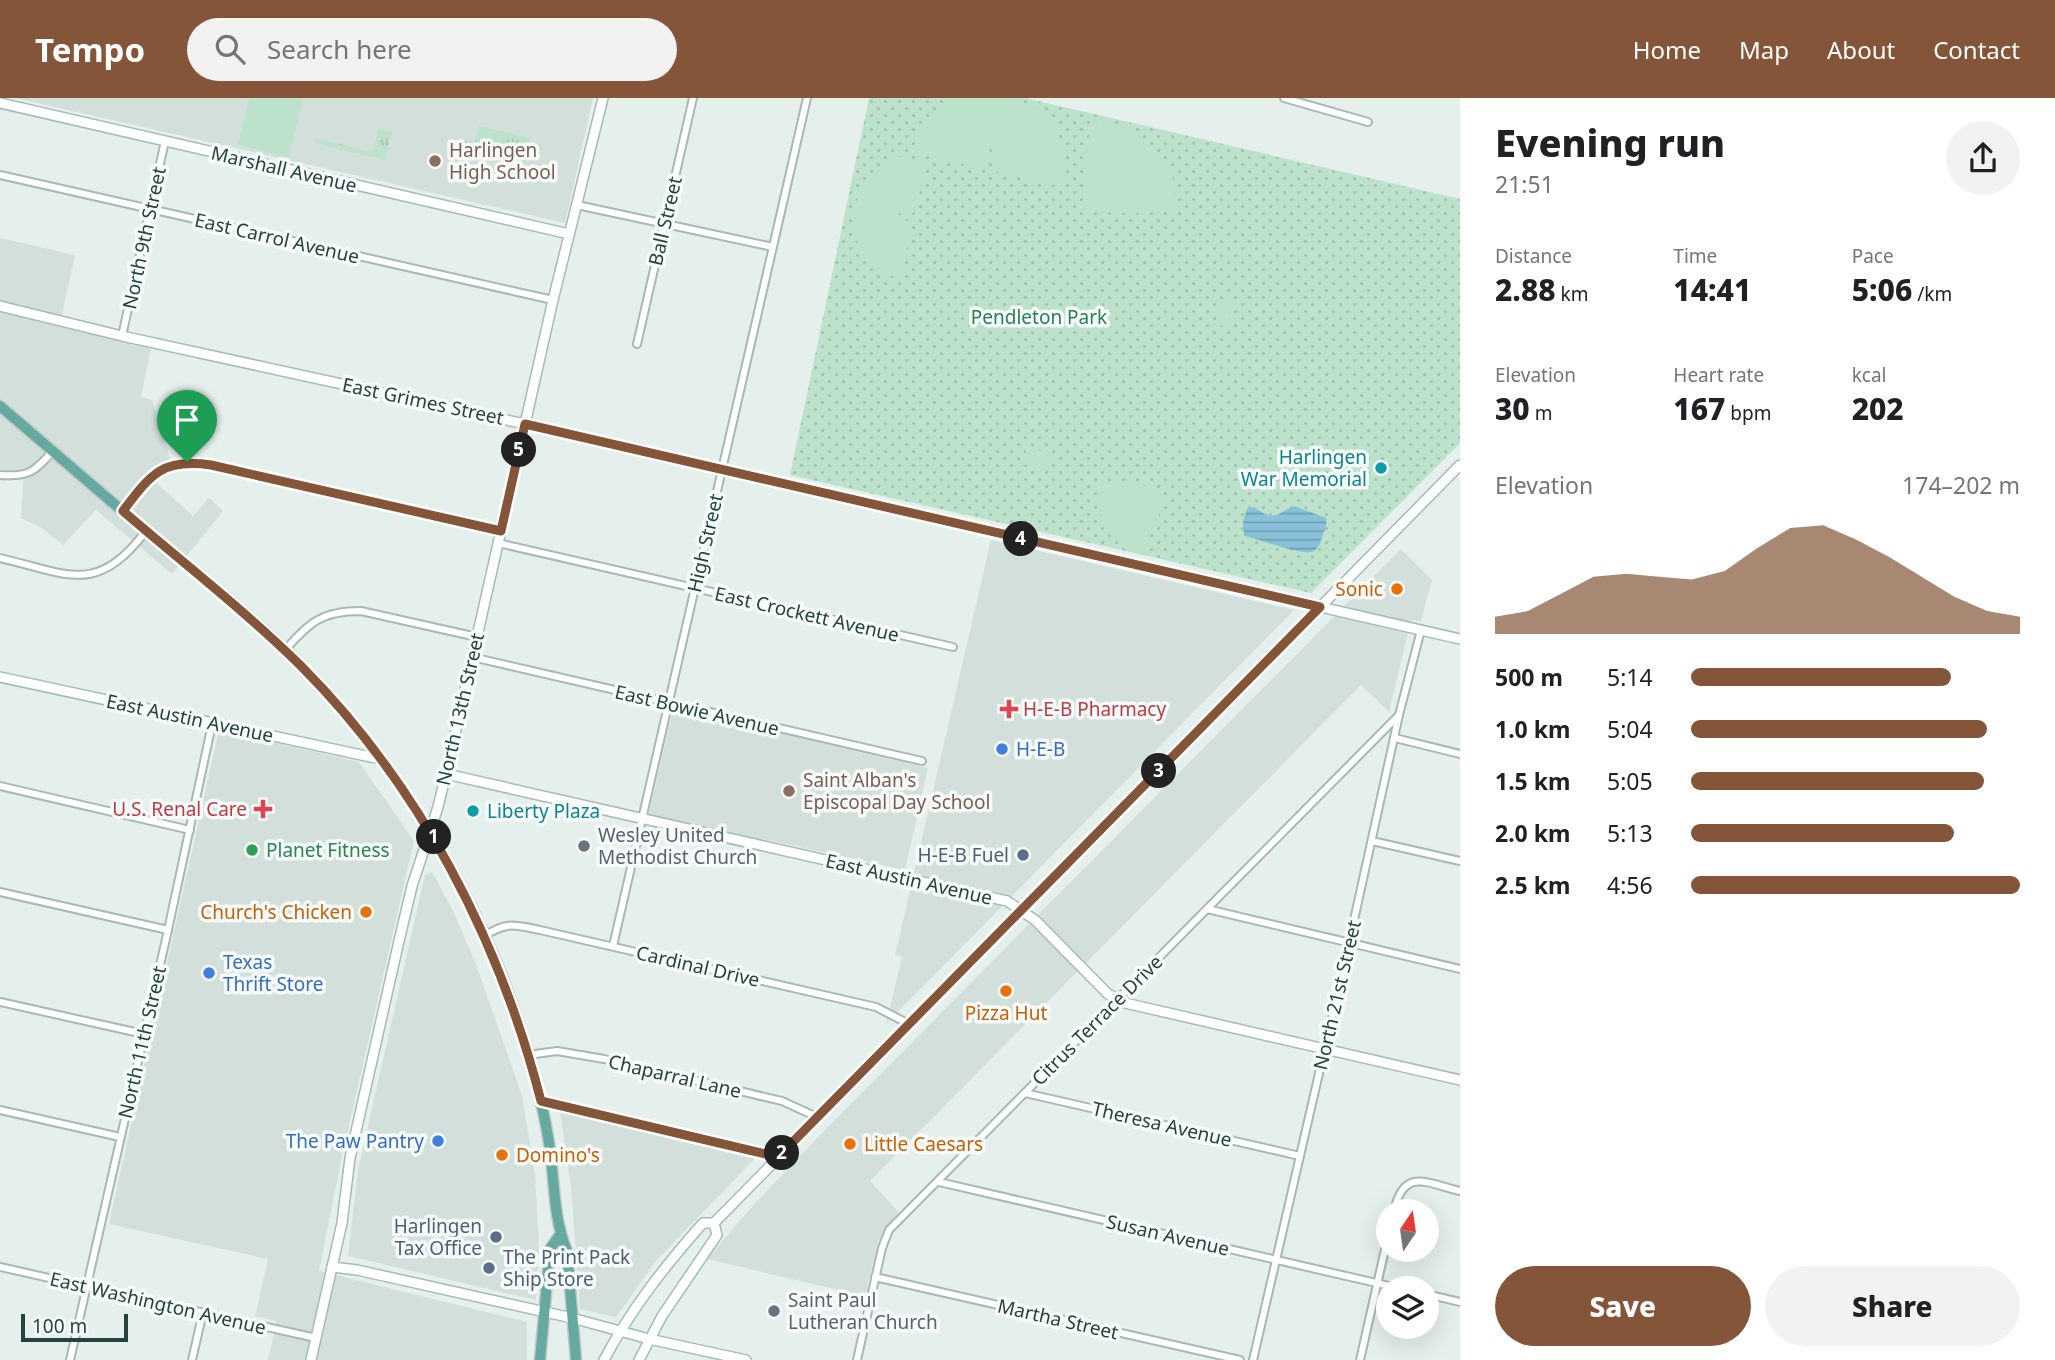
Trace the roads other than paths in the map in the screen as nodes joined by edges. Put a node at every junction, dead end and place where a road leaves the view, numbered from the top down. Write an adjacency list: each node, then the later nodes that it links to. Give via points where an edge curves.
1 (603, 98): 9 (street, North 13th Street)
2 (693, 98): 11 (street, Ball Street)
3 (807, 98): 13 (street, High Street)
4 (1284, 98): 6 (street)
5 (0, 103): 7 (street, Marshall Avenue)
6 (1368, 122)
7 (165, 141): 10 (street, North 9th Street); 12 (street, Marshall Avenue)
8 (0, 175): 10 (street, East Carrol Avenue)
9 (577, 205): 11 (street); 12 (street, North 13th Street)
10 (151, 209): 14 (street, East Carrol Avenue); 16 (street, North 9th Street)
11 (664, 224): 13 (street); 17 (street, Ball Street)
12 (569, 234): 14 (street, North 13th Street)
13 (773, 247): 22 (street, High Street)
14 (553, 300): 19 (street, North 13th Street)
15 (0, 306): 16 (street, East Grimes Street)
16 (122, 336): 19 (street, East Grimes Street)
17 (637, 344)
18 (0, 406): 20 (main road)
19 (525, 424): 22 (street, East Grimes Street); 26 (street, North 13th Street)
20 (53, 451): 23 (street, via 29,474); 24 (main road)
21 (1460, 465): 30 (street)
22 (721, 471): 29 (street, High Street); 30 (street, East Grimes Street)
23 (0, 475)
24 (123, 511): 25 (main road); 26 (street, via 145,482 164,468 187,462)
25 (146, 531): 28 (street, via 114,565 88,575); 35 (main road)
26 (501, 531): 27 (street, North 13th Street)
27 (498, 543): 29 (street, East Crockett Avenue); 32 (street, North 13th Street)
28 (0, 558)
29 (694, 588): 34 (street, East Crockett Avenue); 38 (street, High Street)
30 (1320, 607): 31 (street, East Grimes Street); 54 (street)
31 (1421, 631): 33 (street, East Grimes Street); 39 (street, North 21st Street)
32 (477, 637): 35 (street, via 361,611 342,611 313,621); 36 (street, North 13th Street)
33 (1460, 639)
34 (953, 647)
35 (285, 650): 43 (main road)
36 (472, 657): 38 (street, East Bowie Avenue); 45 (street, North 13th Street)
37 (0, 677): 40 (street, East Austin Avenue)
38 (669, 704): 44 (street, East Bowie Avenue); 47 (street, High Street)
39 (1399, 715): 41 (street, North 21st Street); 53 (street, Citrus Terrace Drive)
40 (212, 724): 43 (street, East Austin Avenue); 48 (street, North 11th Street)
41 (1395, 738): 42 (street); 50 (street, North 21st Street)
42 (1460, 754)
43 (380, 759): 49 (main road)
44 (922, 761)
45 (446, 774): 47 (street, East Austin Avenue); 49 (street, North 13th Street)
46 (0, 786): 48 (street)
47 (642, 819): 54 (street, East Austin Avenue, via 1007,901); 58 (street, High Street)
48 (190, 830): 55 (street, North 11th Street)
49 (430, 831): 56 (main road); 81 (street, North 13th Street, via 412,886 354,1138)
50 (1371, 841): 51 (street); 57 (street, North 21st Street)
51 (1460, 861)
52 (0, 892): 55 (street)
53 (1207, 909): 57 (street); 60 (street, Citrus Terrace Drive)
54 (1021, 911): 60 (street, East Austin Avenue); 62 (street)
55 (168, 930): 63 (street, North 11th Street)
56 (484, 936): 58 (street, Cardinal Drive, via 512,925); 65 (main road)
57 (1349, 943): 59 (street); 64 (street, North 21st Street)
58 (613, 946): 62 (street, Cardinal Drive, via 877,1007)
59 (1460, 969)
60 (1117, 999): 64 (street, East Austin Avenue); 67 (street, Citrus Terrace Drive)
61 (0, 1002): 63 (street)
62 (909, 1024): 70 (street)
63 (144, 1034): 71 (street, North 11th Street)
64 (1324, 1049): 66 (street, East Austin Avenue); 72 (street, North 21st Street)
65 (528, 1055): 68 (main road); 70 (street, Chaparral Lane, via 557,1051 604,1059 782,1101)
66 (1460, 1080)
67 (1025, 1093): 72 (street, Theresa Avenue); 74 (street, Citrus Terrace Drive)
68 (541, 1101): 73 (street); 78 (main road)
69 (0, 1110): 71 (street)
70 (817, 1117): 73 (street)
71 (120, 1137): 84 (street, North 11th Street)
72 (1300, 1156): 79 (street, North 21st Street)
73 (778, 1157): 77 (street)
74 (939, 1182): 79 (street, Susan Avenue); 82 (street, Citrus Terrace Drive, via 889,1230)
75 (1460, 1191): 76 (street, via 1416,1181 1404,1186)
76 (1397, 1199)
77 (714, 1223): 91 (street, via 703,1223 687,1241); 93 (street, via 717,1235)
78 (560, 1235): 88 (main road, via 550,1249); 90 (main road, via 567,1251)
79 (1277, 1259): 83 (street, Susan Avenue); 104 (street, North 21st Street)
80 (0, 1267): 84 (street, East Washington Avenue)
81 (332, 1267): 88 (street); 92 (street, North 13th Street)
82 (875, 1277): 102 (street, Citrus Terrace Drive); 103 (street, Martha Street)
83 (1376, 1283)
84 (86, 1287): 89 (street, East Washington Avenue); 94 (street, North 11th Street)
85 (1376, 1288): 105 (street)
86 (1439, 1297): 87 (street)
87 (1460, 1302)
88 (544, 1311): 90 (street); 97 (main road)
89 (203, 1312): 92 (street, East Washington Avenue); 95 (street)
90 (572, 1318): 91 (street); 98 (main road)
91 (619, 1331): 93 (street); 99 (street)
92 (316, 1338): 96 (street, North 13th Street)
93 (649, 1339): 100 (street); 101 (street)
94 (70, 1360)
95 (192, 1360)
96 (311, 1360)
97 (540, 1360)
98 (576, 1360)
99 (604, 1360)
100 (639, 1360)
101 (746, 1360)
102 (858, 1360)
103 (1240, 1360)
104 (1253, 1360)
105 (1360, 1360)

